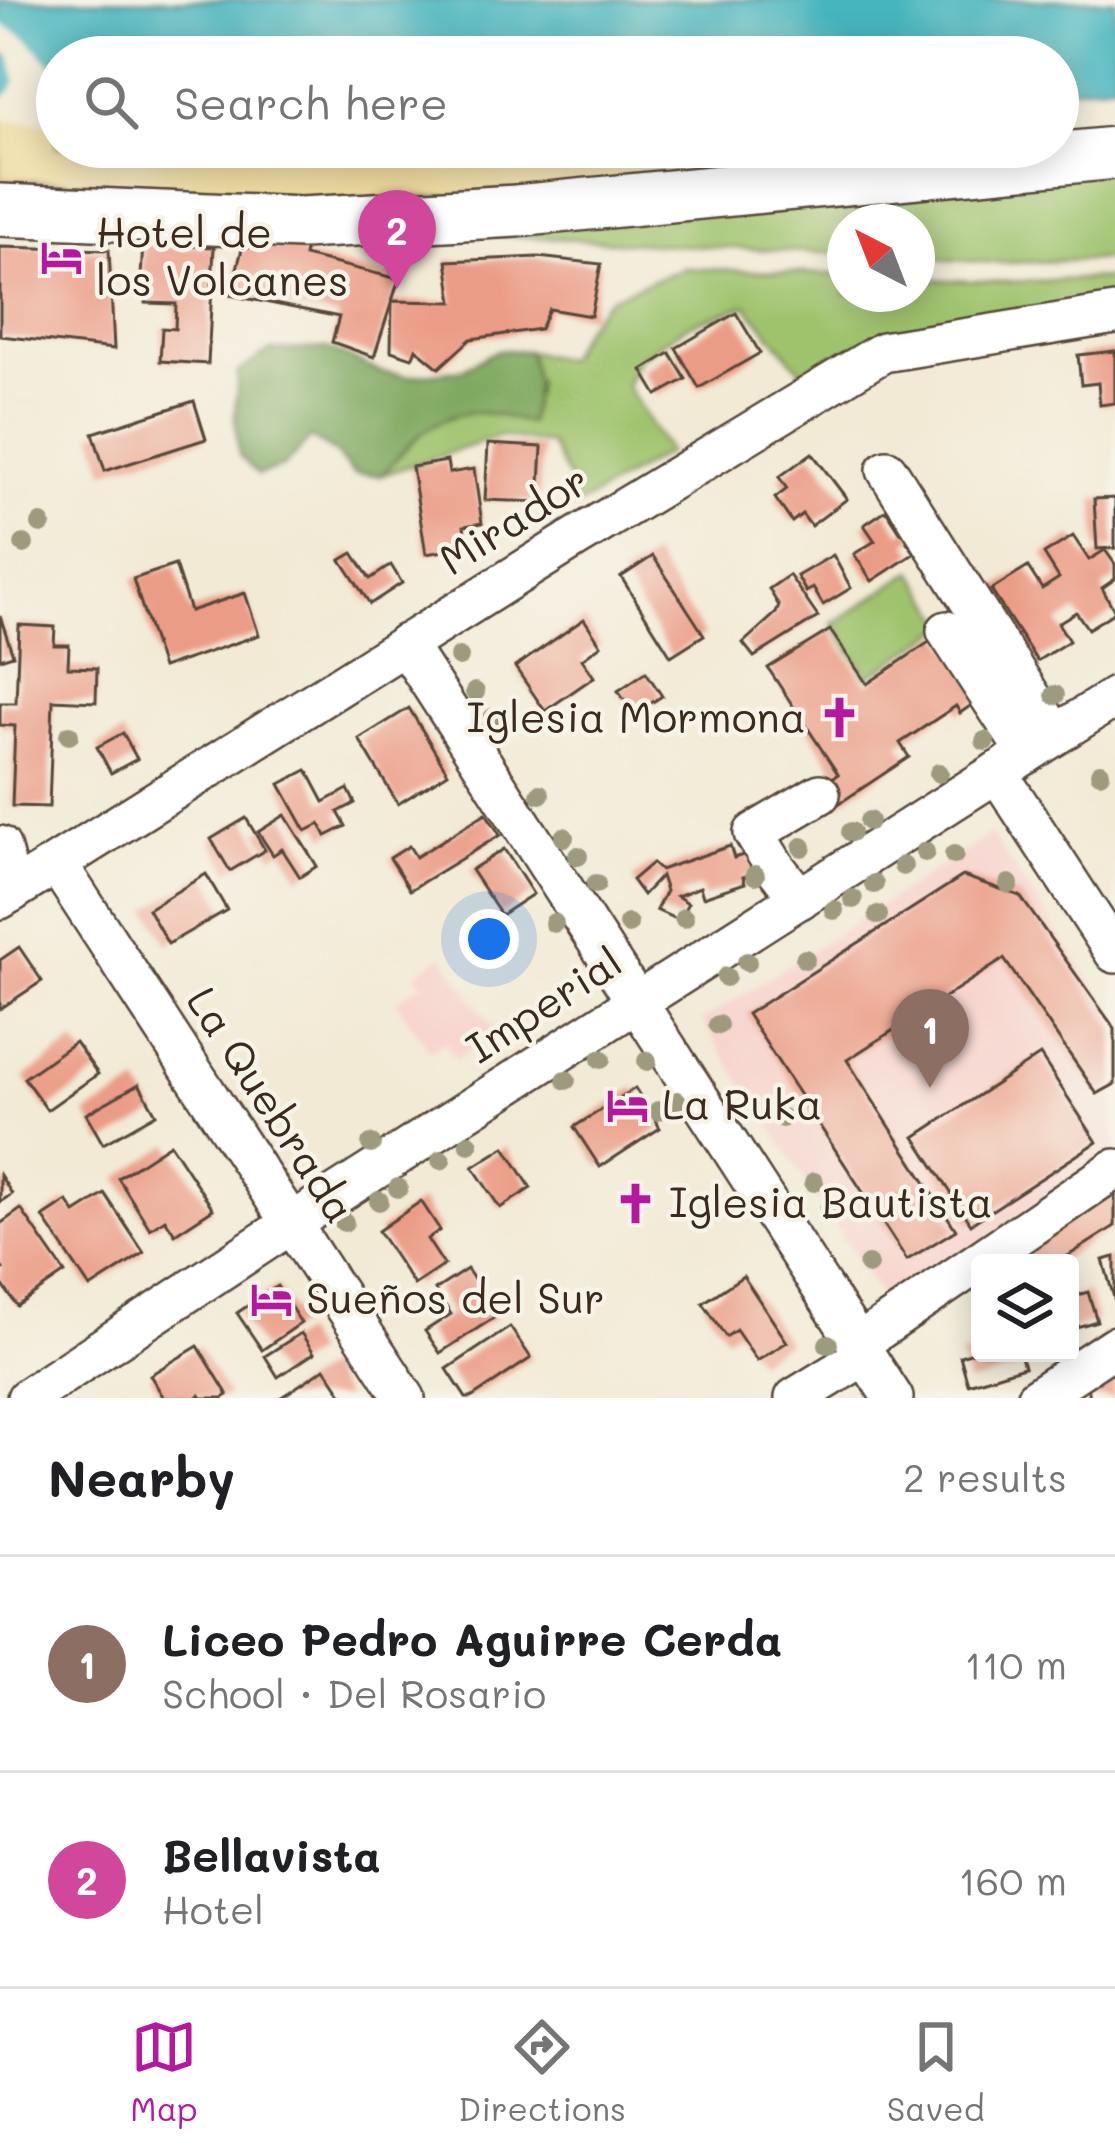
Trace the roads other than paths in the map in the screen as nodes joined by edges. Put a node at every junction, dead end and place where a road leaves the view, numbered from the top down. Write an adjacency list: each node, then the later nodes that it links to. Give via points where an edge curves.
1 (1115, 153): 2 (main road)
2 (1079, 156)
3 (960, 168): 4 (main road, via 302,224)
4 (0, 210)
5 (1115, 314): 8 (street, Mirador, via 883,352)
6 (887, 470): 10 (street)
7 (947, 631): 10 (street)
8 (405, 644): 13 (street, Mirador); 17 (street)
9 (1115, 698): 10 (street, Imperial)
10 (1026, 753): 15 (street, Imperial); 16 (street)
11 (820, 794): 15 (street, via 754,833)
12 (0, 846): 14 (street)
13 (56, 864): 14 (street, Mirador); 19 (street, La Quebrada)
14 (6, 896)
15 (800, 898): 17 (street, Imperial)
16 (1115, 953)
17 (638, 1002): 19 (street, Imperial); 21 (street)
18 (1115, 1169): 21 (street)
19 (291, 1224): 22 (street, Imperial); 23 (street, La Quebrada)
20 (1115, 1346): 26 (street)
21 (862, 1349): 24 (street); 25 (street)
22 (26, 1398)
23 (404, 1398)
24 (796, 1398)
25 (893, 1398)
26 (1036, 1398)

